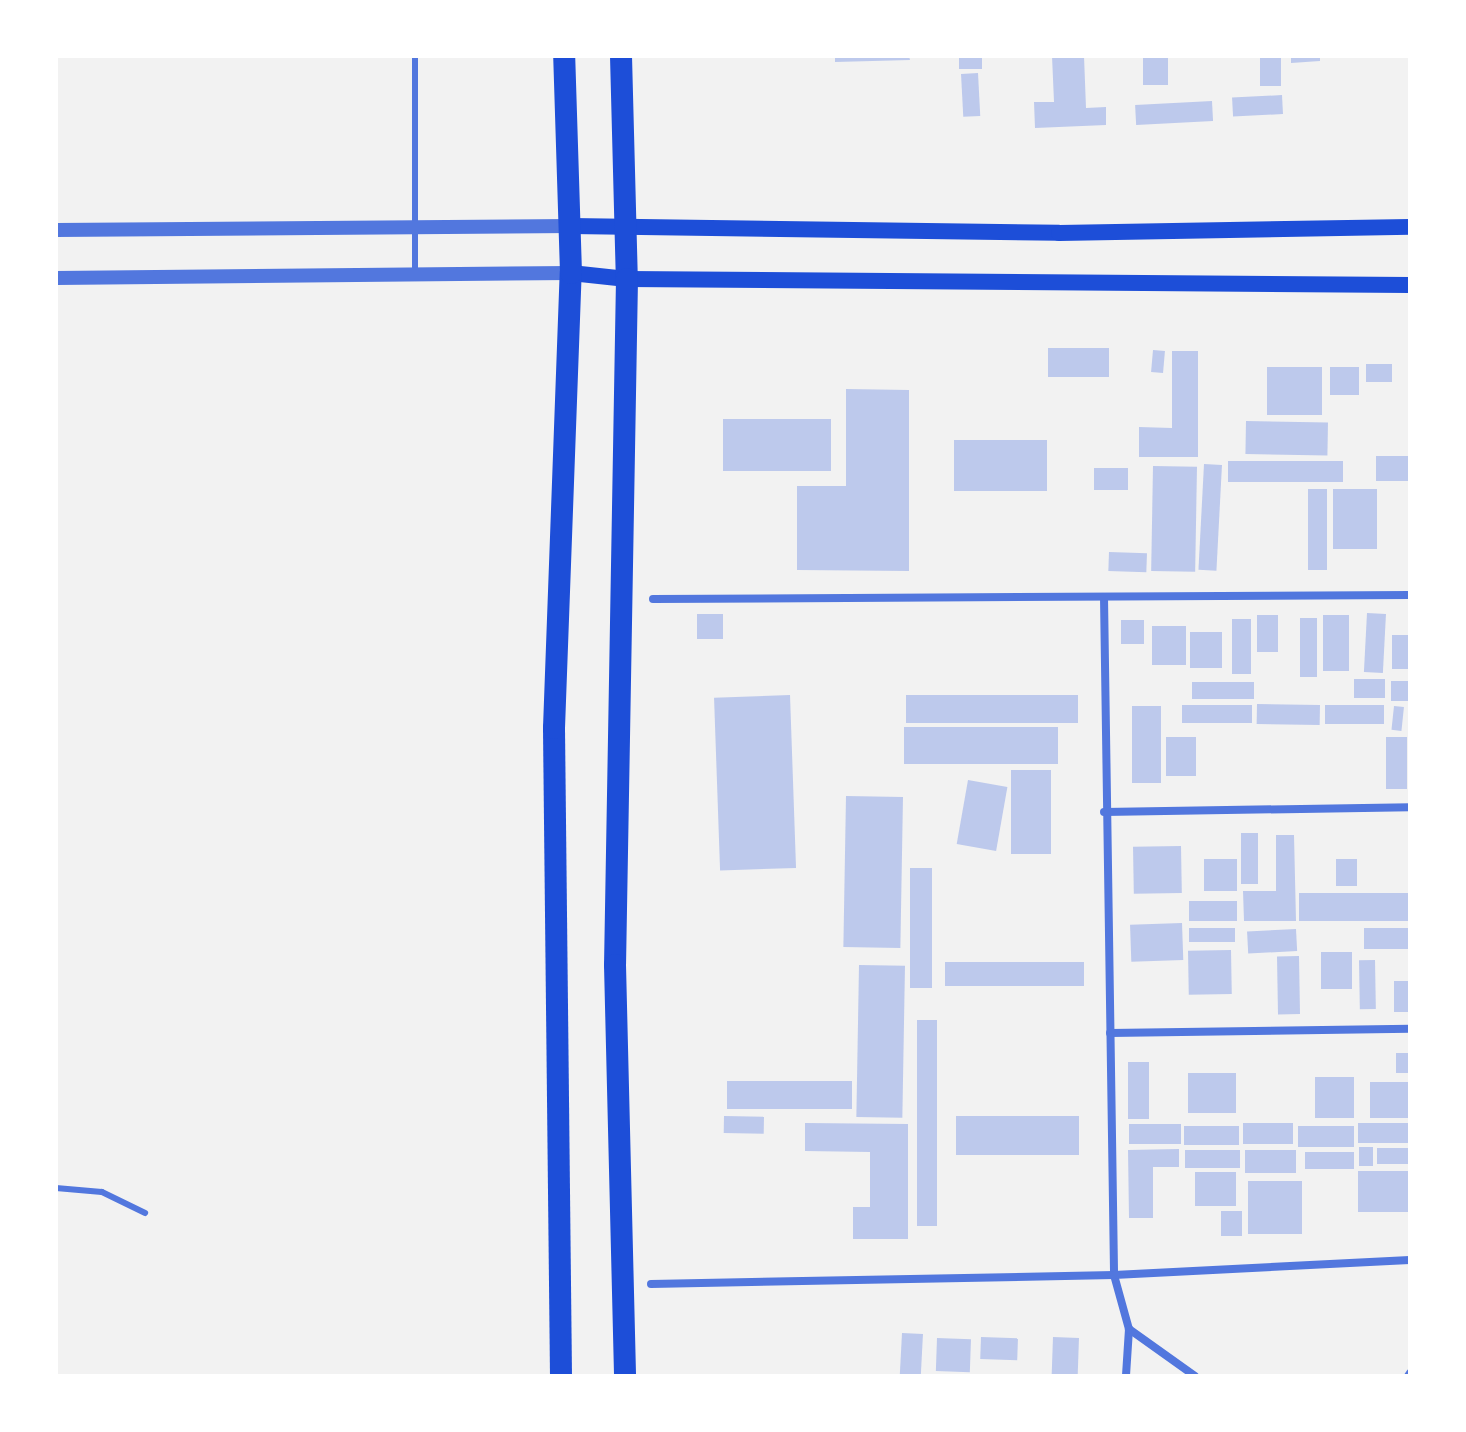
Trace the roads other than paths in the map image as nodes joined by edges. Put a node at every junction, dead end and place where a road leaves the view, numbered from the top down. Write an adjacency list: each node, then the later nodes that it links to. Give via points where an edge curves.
1 (415, 56): 4 (lane)
2 (564, 56): 5 (highway)
3 (621, 56): 6 (highway)
4 (415, 226): 5 (street); 8 (street); 10 (lane)
5 (571, 226): 6 (main road); 9 (highway)
6 (627, 226): 7 (main road, via 1059,233); 12 (highway)
7 (1410, 227)
8 (56, 230)
9 (571, 273): 10 (street); 12 (main road); 27 (highway, via 554,728)
10 (415, 275): 11 (street)
11 (56, 278)
12 (627, 279): 13 (main road); 28 (highway, via 615,965)
13 (1410, 285)
14 (1410, 595): 15 (street)
15 (1104, 597): 16 (street); 18 (street)
16 (653, 599)
17 (1410, 807): 18 (street)
18 (1104, 812): 20 (street)
19 (1410, 1029): 20 (street)
20 (1110, 1033): 24 (street)
21 (56, 1188): 22 (lane, via 102,1192)
22 (145, 1213)
23 (1410, 1260): 24 (street)
24 (1114, 1275): 25 (street); 26 (street)
25 (651, 1284)
26 (1129, 1329): 29 (street); 30 (street)
27 (561, 1376)
28 (625, 1376)
29 (1126, 1376)
30 (1195, 1376)

